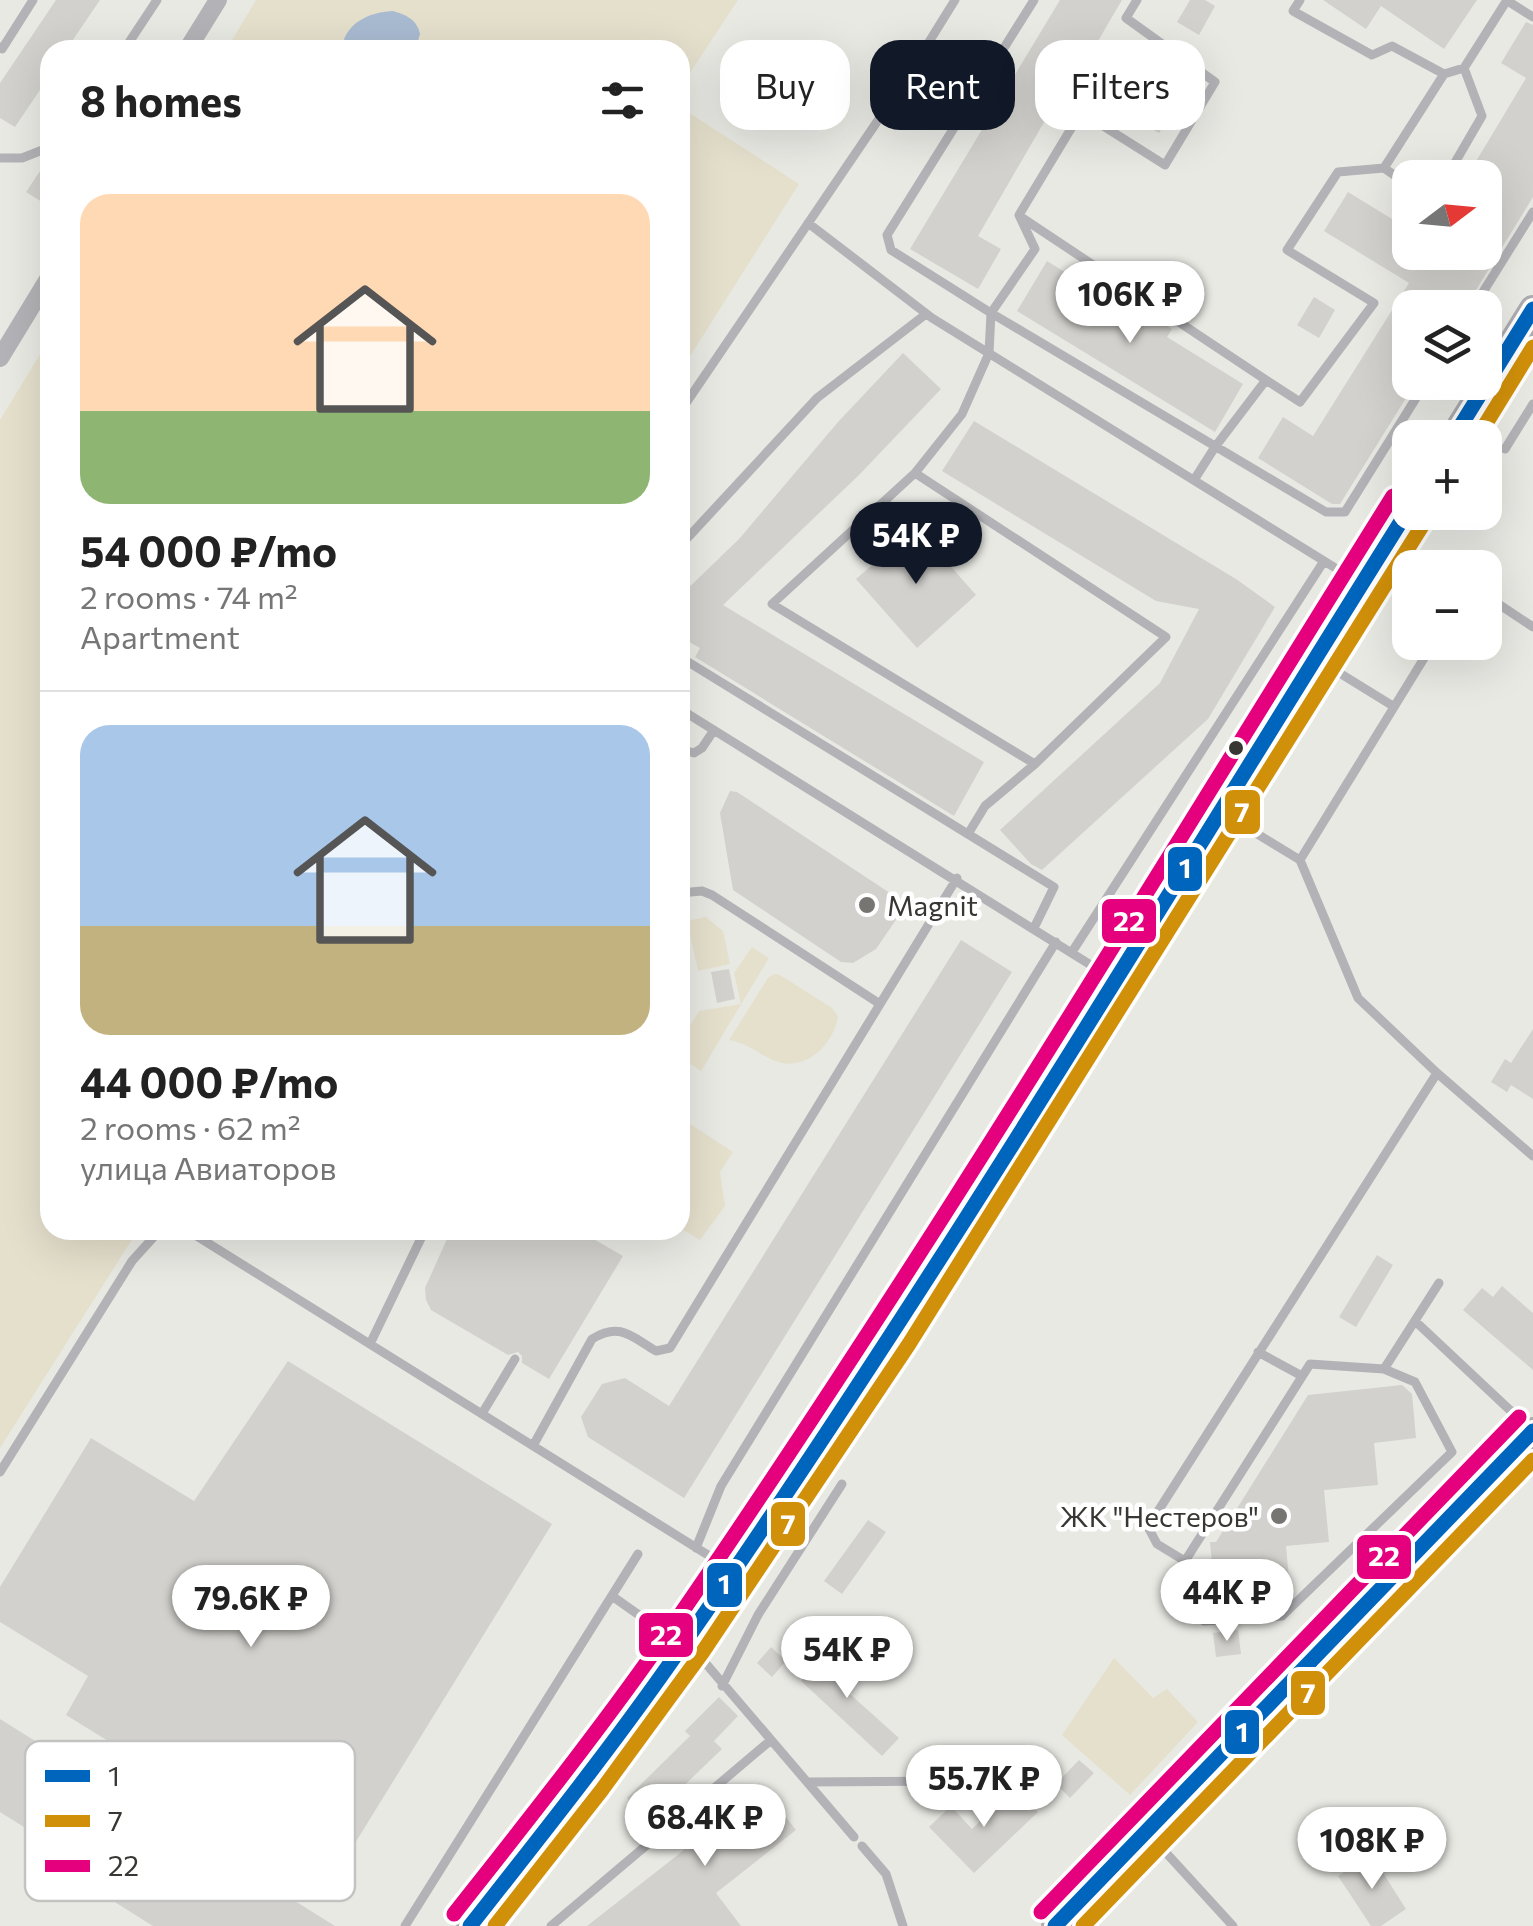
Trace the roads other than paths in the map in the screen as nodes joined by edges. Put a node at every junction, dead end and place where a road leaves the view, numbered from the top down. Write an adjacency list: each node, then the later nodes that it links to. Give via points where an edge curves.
1 (34, 0): 13 (lane)
2 (156, 0): 10 (lane)
3 (218, 0): 11 (street)
4 (954, 0): 12 (lane)
5 (1034, 0): 29 (lane, via 887,235 892,250)
6 (1137, 0): 23 (lane, via 1126,18 1215,82 1165,165 1081,112)
7 (1300, 0): 15 (lane, via 1294,11 1372,55 1392,46)
8 (1506, 0): 9 (lane); 14 (lane)
9 (1533, 16)
10 (130, 40)
11 (193, 40)
12 (929, 40)
13 (0, 47)
14 (1464, 68): 15 (lane); 19 (lane, via 1482,116)
15 (1444, 74): 20 (lane)
16 (871, 130): 24 (lane)
17 (40, 150): 18 (lane)
18 (0, 158)
19 (1456, 160)
20 (1384, 168): 21 (lane); 32 (lane, via 1338,172 1288,250 1374,303 1300,402)
21 (1392, 174)
22 (1533, 212): 25 (lane)
23 (1019, 216): 29 (lane, via 1035,249); 32 (lane)
24 (808, 223): 28 (lane); 33 (lane)
25 (1484, 290)
26 (40, 292): 31 (street)
27 (1533, 309): 36 (main road)
28 (926, 314): 30 (lane); 42 (lane, via 817,398)
29 (991, 314): 30 (lane); 37 (lane)
30 (989, 353): 39 (lane, via 962,414); 40 (lane)
31 (0, 358)
32 (1266, 380): 37 (lane)
33 (690, 397)
34 (1415, 400): 37 (lane, via 1345,512 1326,512)
35 (1533, 404): 38 (lane)
36 (1464, 420)
37 (1215, 447): 40 (lane)
38 (1505, 449)
39 (915, 473): 54 (lane, via 1166,637); 54 (lane, via 772,604)
40 (1194, 480): 43 (lane)
41 (1395, 530): 44 (main road)
42 (690, 535)
43 (1324, 560): 44 (lane); 62 (lane)
44 (1360, 583): 47 (main road)
45 (1502, 606): 46 (lane)
46 (1533, 627)
47 (1314, 657): 50 (lane); 55 (main road)
48 (1422, 660): 50 (lane)
49 (690, 663): 56 (lane)
50 (1393, 706): 57 (lane)
51 (690, 715): 52 (lane)
52 (714, 730): 53 (lane, via 702,748); 58 (lane)
53 (690, 752)
54 (1035, 764): 56 (lane, via 985,806)
55 (1220, 812): 57 (lane); 63 (main road)
56 (968, 834): 60 (lane, via 1054,887)
57 (1300, 860): 65 (lane, via 1358,998)
58 (956, 878): 60 (lane); 64 (lane)
59 (690, 892): 64 (lane, via 712,895)
60 (1034, 928): 61 (lane)
61 (1056, 942): 62 (lane); 82 (lane, via 721,1486)
62 (1072, 952): 63 (lane)
63 (1114, 980): 84 (main road)
64 (880, 1004): 79 (lane, via 670,1348 656,1352 622,1330 592,1338)
65 (1437, 1074): 66 (lane); 73 (lane)
66 (1533, 1156)
67 (151, 1240): 80 (lane)
68 (203, 1240): 72 (lane)
69 (420, 1240): 72 (lane)
70 (1439, 1283): 71 (lane)
71 (1414, 1321): 75 (lane); 78 (lane)
72 (370, 1344): 77 (lane)
73 (1258, 1352): 76 (lane); 76 (lane, via 1148,1527 1156,1544 1185,1561)
74 (515, 1358): 77 (lane)
75 (1384, 1368): 76 (lane, via 1310,1364); 85 (lane, via 1416,1382 1452,1452 1282,1616 1204,1621)
76 (1302, 1376)
77 (482, 1412): 79 (lane)
78 (1533, 1431): 92 (main road)
79 (534, 1444): 82 (lane)
80 (0, 1472)
81 (842, 1484): 88 (lane, via 758,1615)
82 (696, 1548): 84 (lane)
83 (638, 1554): 86 (lane)
84 (734, 1571): 87 (main road)
85 (1169, 1594)
86 (612, 1596): 87 (lane); 96 (lane)
87 (684, 1643): 88 (lane); 95 (main road)
88 (722, 1686): 89 (lane)
89 (771, 1740): 91 (lane); 97 (lane)
90 (956, 1781): 91 (lane)
91 (808, 1782): 93 (lane)
92 (1146, 1831): 99 (main road); 100 (lane)
93 (854, 1837)
94 (862, 1846): 98 (lane, via 886,1874)
95 (473, 1925)
96 (404, 1926)
97 (551, 1926)
98 (903, 1926)
99 (1054, 1926)
100 (1233, 1926)

